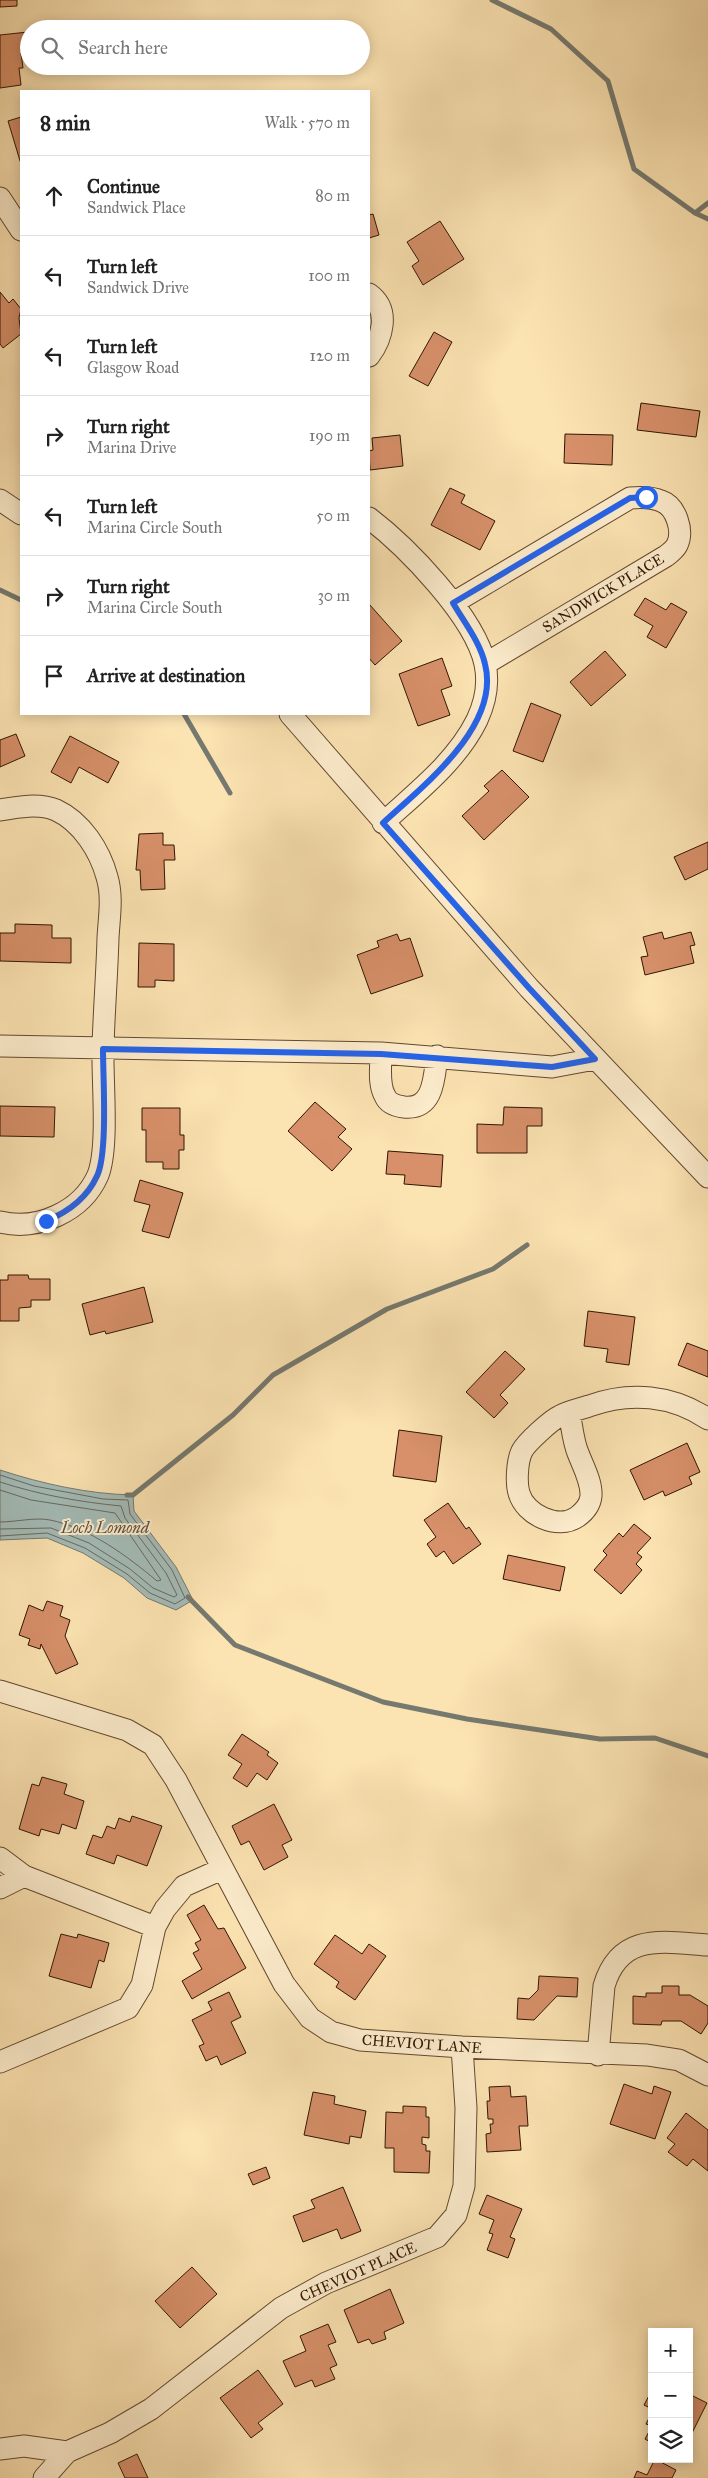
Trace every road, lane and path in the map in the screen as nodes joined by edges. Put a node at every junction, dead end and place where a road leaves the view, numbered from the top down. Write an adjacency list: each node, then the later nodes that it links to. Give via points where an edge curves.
1 (0, 198): 2 (street)
2 (20, 228)
3 (370, 295): 4 (street, via 379,308 382,321 381,336)
4 (370, 354)
5 (0, 500): 6 (street)
6 (20, 513)
7 (370, 519): 8 (street, via 394,537)
8 (453, 603): 9 (street); 9 (street, SANDWICK PLACE, via 630,498 663,501 675,515 681,532 677,545 666,556)
9 (485, 664): 12 (street, via 487,691 477,721 431,779)
10 (291, 715): 12 (street)
11 (0, 810): 14 (street, via 27,806 55,810 84,834 101,857 108,879 110,904)
12 (383, 823): 17 (street)
13 (0, 1046): 14 (street)
14 (103, 1049): 15 (street); 19 (street, via 102,1148 98,1175 83,1198 60,1215 32,1224)
15 (381, 1054): 16 (street); 16 (street, via 385,1096 391,1103 403,1106 416,1106 433,1090)
16 (437, 1056): 17 (street, via 552,1067)
17 (595, 1059): 18 (street)
18 (708, 1177)
19 (0, 1222)
20 (569, 1412): 20 (street, via 559,1416 522,1452 519,1494 531,1511 547,1521 570,1522 585,1512 591,1496); 21 (street, via 598,1402 633,1396 666,1399 692,1408)
21 (708, 1419)
22 (0, 1691): 24 (street, CHEVIOT LANE, via 127,1730 153,1745 176,1780)
23 (0, 1858): 25 (street)
24 (222, 1869): 27 (street, via 184,1886); 29 (street, CHEVIOT LANE, via 284,1984 310,2018 331,2032 360,2040)
25 (24, 1876): 26 (street); 27 (street)
26 (0, 1888)
27 (155, 1927): 31 (street, via 142,1985 128,2008)
28 (708, 1945): 30 (street, via 651,1944 626,1950 618,1957 604,1986)
29 (462, 2047): 30 (street, CHEVIOT LANE); 34 (street, CHEVIOT PLACE, via 466,2108 464,2186 456,2215 437,2237 326,2284 281,2308 152,2409 110,2434)
30 (598, 2055): 32 (street, CHEVIOT LANE, via 647,2055 679,2060)
31 (0, 2062)
32 (708, 2075)
33 (0, 2449): 34 (street, via 24,2446)
34 (67, 2452): 35 (street, CHEVIOT PLACE)
35 (44, 2478)

